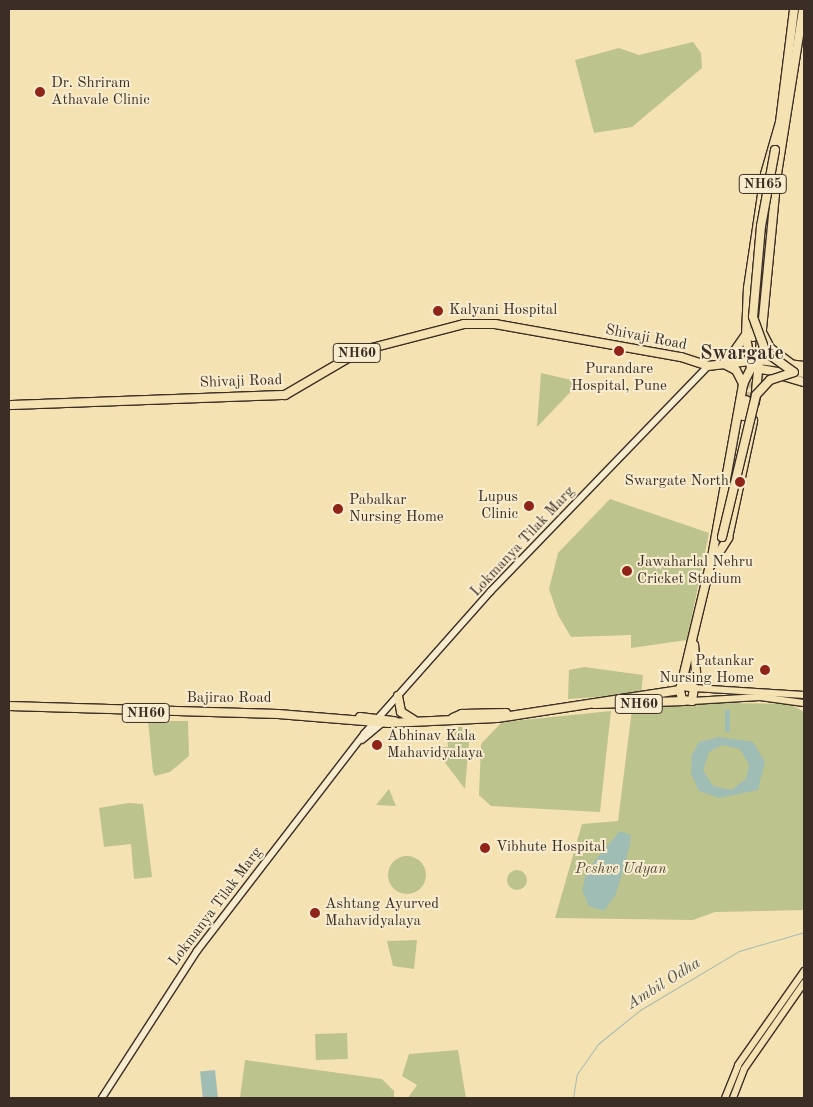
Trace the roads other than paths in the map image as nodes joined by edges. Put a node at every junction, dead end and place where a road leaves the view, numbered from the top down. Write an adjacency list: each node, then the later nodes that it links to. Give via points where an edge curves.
1 (794, 9): 3 (highway, NH65)
2 (803, 9): 4 (highway, NH65)
3 (778, 132): 6 (highway, NH65, via 758,210); 11 (highway, bridge, via 762,219 753,317 766,352)
4 (777, 174): 5 (highway, NH65); 6 (highway)
5 (760, 327): 8 (highway, NH65); 11 (highway, via 770,348)
6 (749, 336): 7 (highway); 8 (highway, NH65)
7 (724, 364): 8 (highway, Shivaji Road / NH60); 9 (highway, Shivaji Road / NH60); 15 (highway, via 736,370)
8 (755, 364): 11 (highway, NH60); 15 (highway, NH60); 17 (highway, NH60)
9 (708, 366): 18 (highway, Shivaji Road / NH60, via 681,357 495,324 458,324 360,351 285,395); 24 (main road, Lokmanya Tilak Marg, via 503,579)
10 (804, 366): 11 (highway, NH60)
11 (792, 370): 12 (highway); 13 (highway, NH60); 14 (highway); 17 (highway, via 770,380); 19 (highway, bridge, via 770,380 756,395)
12 (804, 373)
13 (804, 378)
14 (804, 382)
15 (743, 384): 19 (highway, NH60)
16 (746, 400): 19 (highway)
17 (755, 403): 19 (highway, NH60, via 740,491)
18 (9, 405)
19 (716, 556): 20 (highway, NH60, via 710,566)
20 (694, 643): 21 (highway, NH60); 22 (highway, NH60, via 696,672)
21 (683, 676): 22 (highway, NH60); 23 (highway)
22 (687, 687): 23 (highway, NH60); 25 (main road); 26 (highway, NH60); 26 (highway, NH60)
23 (665, 693): 28 (highway, NH60)
24 (398, 696): 30 (main road, Lokmanya Tilak Marg); 31 (highway, via 401,712)
25 (804, 696)
26 (688, 701): 27 (main road, via 760,697); 28 (highway, NH60)
27 (804, 703)
28 (595, 704): 31 (highway, NH60, via 506,714 462,714 453,718)
29 (9, 706): 30 (highway, Bajirao Road / NH60)
30 (378, 720): 31 (highway, NH60); 34 (main road, Lokmanya Tilak Marg, via 202,943)
31 (416, 721)
32 (804, 971): 35 (main road, via 738,1065)
33 (804, 983): 36 (main road, via 744,1069)
34 (102, 1098)
35 (726, 1098)
36 (733, 1098)

